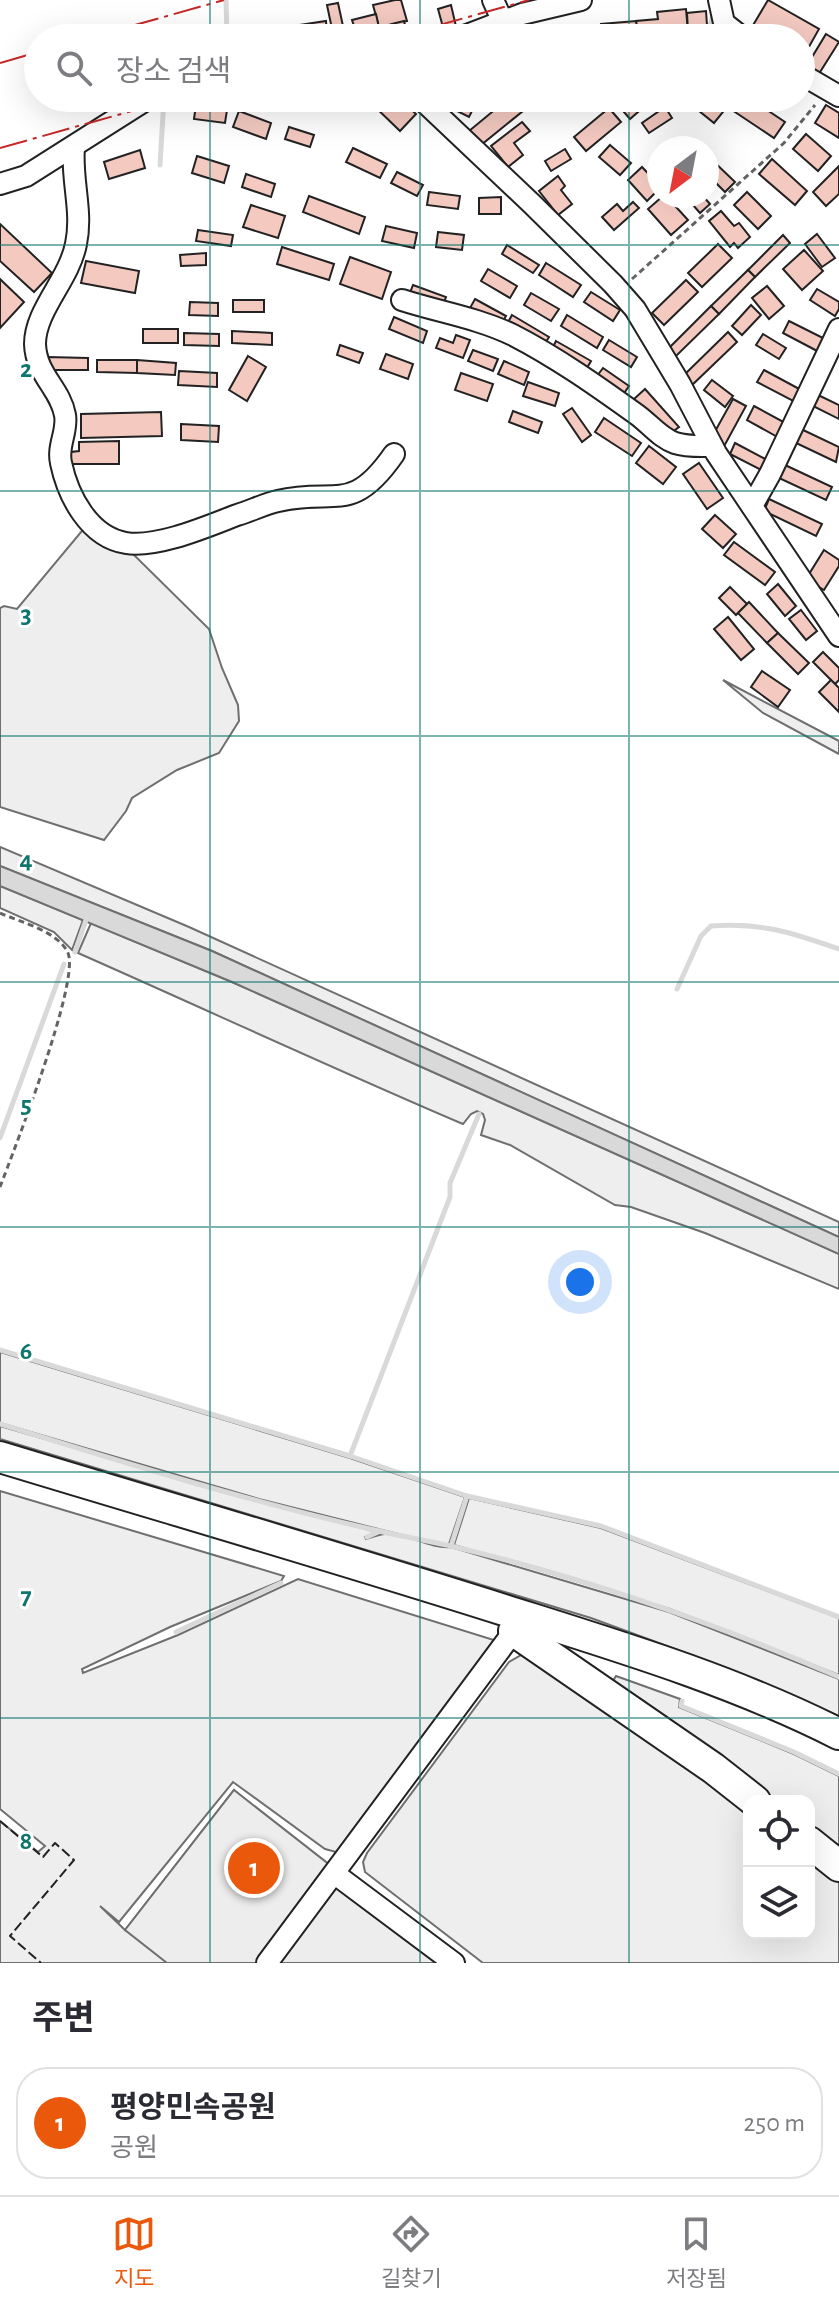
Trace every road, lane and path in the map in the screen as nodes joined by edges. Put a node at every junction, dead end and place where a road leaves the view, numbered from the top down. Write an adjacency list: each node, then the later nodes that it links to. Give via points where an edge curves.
1 (493, 0): 4 (street)
2 (581, 0): 4 (street)
3 (719, 0): 6 (street)
4 (503, 22): 5 (street)
5 (498, 24)
6 (725, 24)
7 (815, 82): 8 (street)
8 (833, 93): 9 (path)
9 (815, 111)
10 (128, 112): 13 (street)
11 (434, 112): 15 (street)
12 (814, 112): 15 (path)
13 (74, 147): 14 (street, via 26,176); 19 (street, via 77,244 38,321 35,341 37,364 65,415 60,460 88,523 126,543 171,540 279,500 353,494 378,476)
14 (0, 184)
15 (618, 290): 18 (street, via 635,309)
16 (402, 300): 18 (street, via 482,321 514,336 586,378 664,438)
17 (839, 329): 20 (street)
18 (712, 446): 20 (street)
19 (394, 454)
20 (752, 506): 21 (street)
21 (839, 636)
22 (0, 913): 23 (path, via 61,944 71,968)
23 (0, 1187)
24 (0, 1457): 27 (highway, via 666,1661 760,1696)
25 (0, 1477): 26 (highway)
26 (514, 1631): 28 (highway, via 670,1682); 29 (highway); 32 (street)
27 (839, 1734)
28 (839, 1750)
29 (747, 1795)
30 (815, 1847): 31 (highway)
31 (839, 1866)
32 (335, 1874): 33 (street); 34 (street)
33 (267, 1963)
34 (454, 1963)

